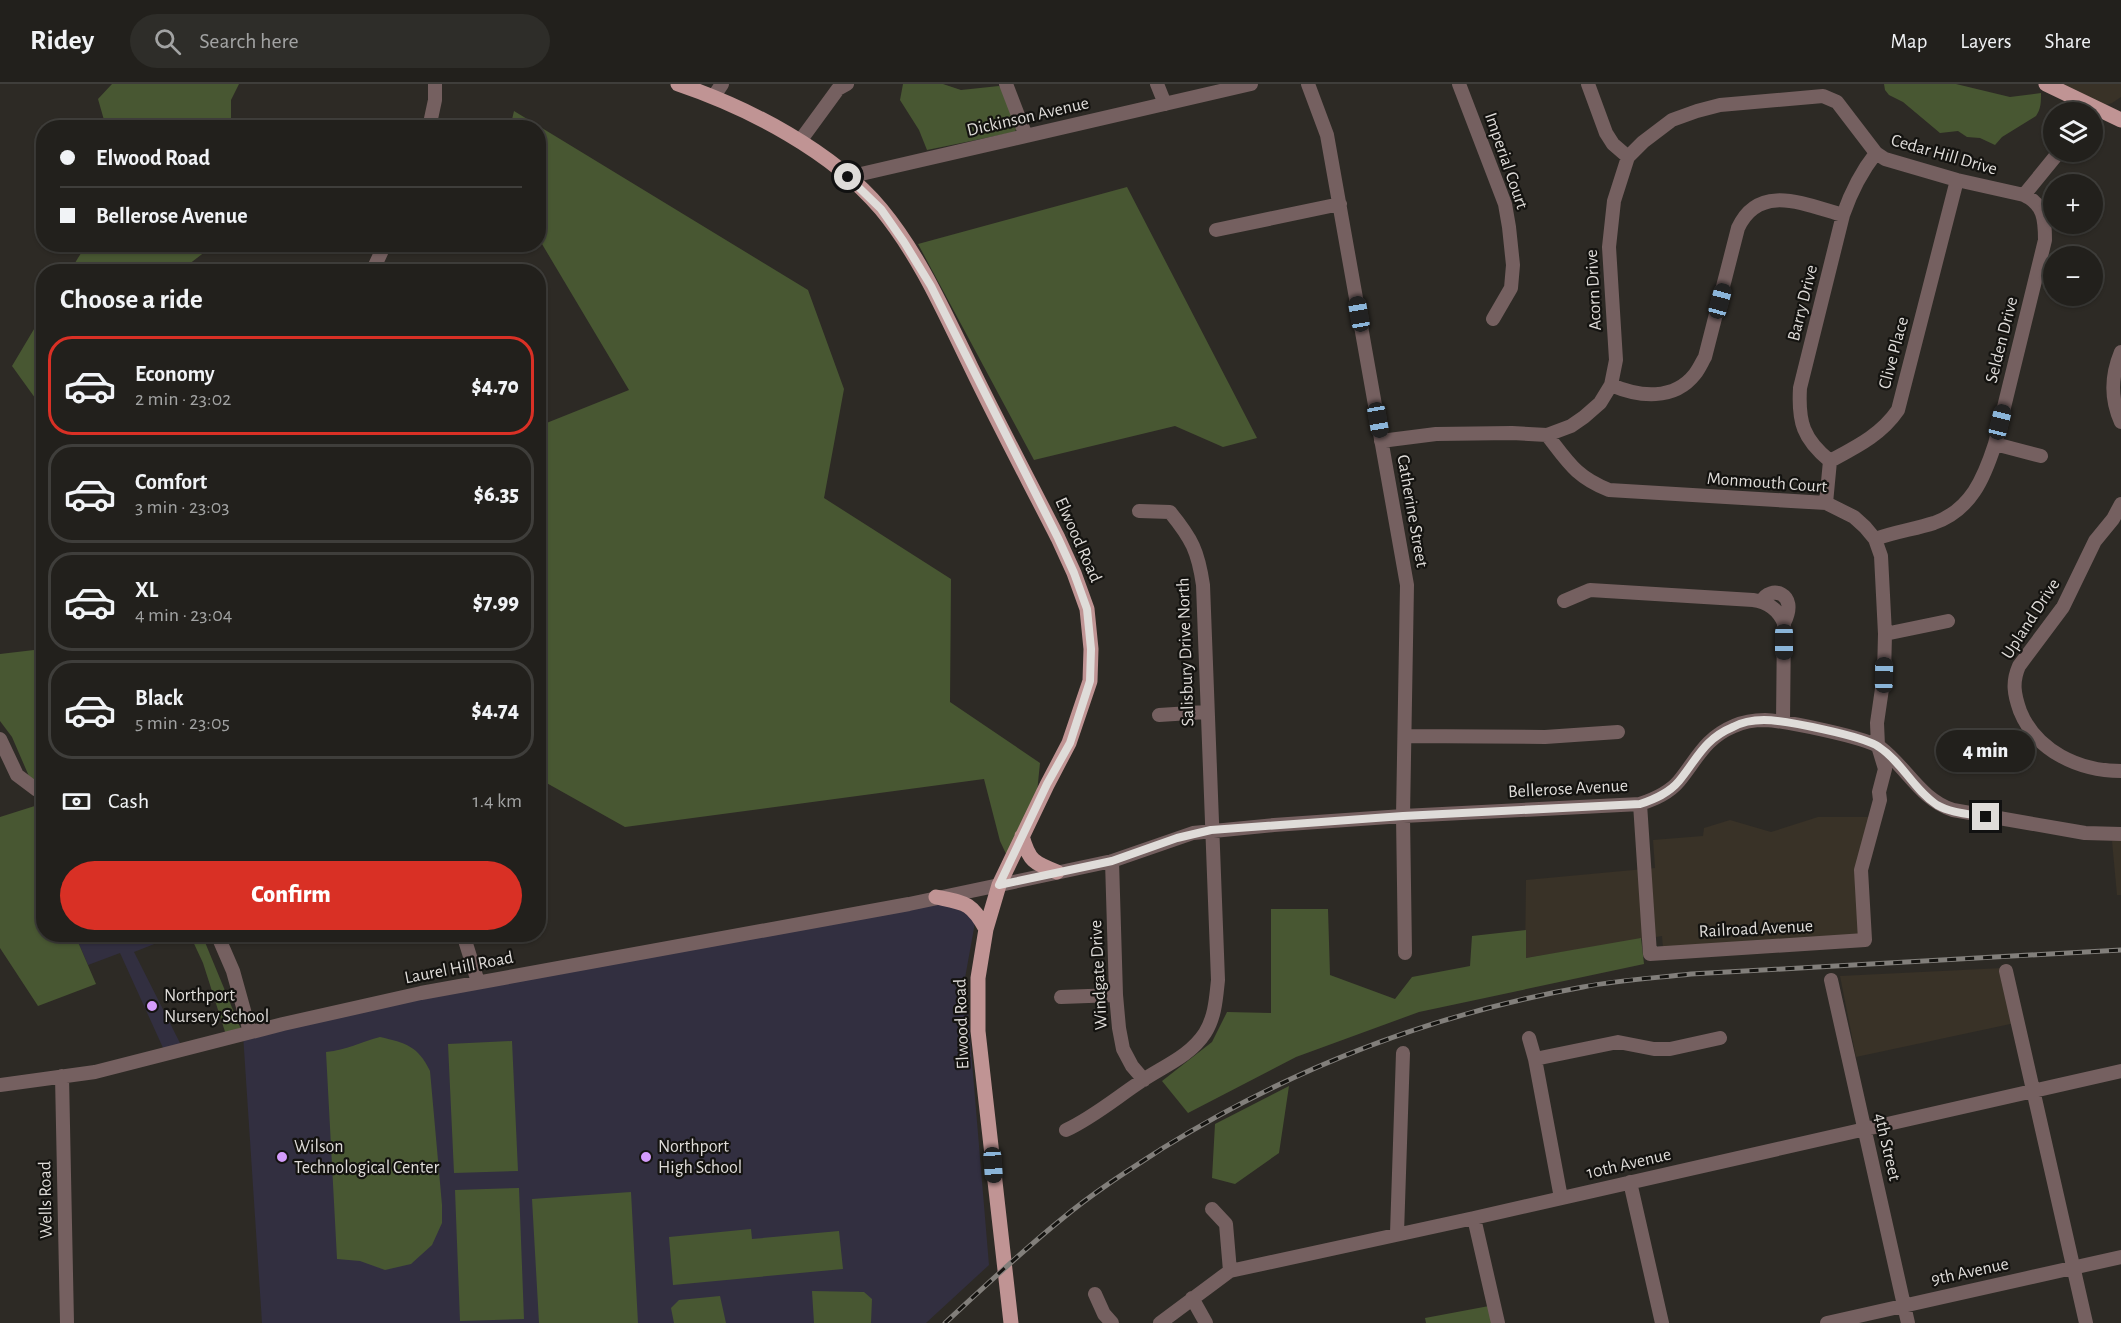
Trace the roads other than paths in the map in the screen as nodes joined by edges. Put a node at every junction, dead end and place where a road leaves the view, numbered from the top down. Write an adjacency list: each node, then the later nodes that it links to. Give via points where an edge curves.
1 (435, 84): 16 (street)
2 (678, 84): 11 (main road, Elwood Road)
3 (847, 84): 19 (street, via 838,89)
4 (1006, 84): 18 (street)
5 (1157, 84): 14 (street)
6 (1251, 84): 14 (street, Dickinson Avenue)
7 (1308, 84): 26 (street, Catherine Street, via 1327,135)
8 (1459, 84): 29 (street, Imperial Court, via 1505,204 1509,227 1511,288)
9 (1588, 84): 21 (street, via 1606,133)
10 (2046, 84): 13 (main road)
11 (718, 90): 19 (main road, Elwood Road)
12 (1823, 90): 20 (street, Cedar Hill Drive); 21 (street, Acorn Drive, via 1697,111 1672,120)
13 (2076, 102)
14 (1165, 104): 18 (street, Dickinson Avenue)
15 (2103, 114): 17 (main road)
16 (431, 120)
17 (2121, 120)
18 (1026, 136): 23 (street, Dickinson Avenue)
19 (800, 141): 23 (main road, Elwood Road)
20 (1876, 153): 24 (street, Cedar Hill Drive, via 1895,163); 27 (street, Barry Drive, via 1850,194)
21 (1629, 157): 31 (street, Acorn Drive, via 1614,201 1609,247 1616,360)
22 (2051, 162): 25 (street)
23 (848, 177): 59 (main road, Elwood Road, via 881,209 931,286 1058,538 1087,609 1091,649 1088,691 1070,743)
24 (1957, 180): 25 (street, Cedar Hill Drive); 37 (street, Clive Place, via 1898,410 1879,432)
25 (2024, 195): 35 (street, Selden Drive, via 2033,199 2042,214 2045,240)
26 (1340, 204): 28 (street); 34 (street, Catherine Street)
27 (1844, 215): 31 (street, via 1779,199 1755,207 1738,228 1705,357 1695,375 1660,394 1636,394); 37 (street, Barry Drive, via 1800,388 1804,432)
28 (1216, 230)
29 (1493, 319)
30 (2121, 352): 32 (street, via 2113,393)
31 (1611, 385): 33 (street, Acorn Drive, via 1600,403 1584,417)
32 (2121, 422)
33 (1547, 435): 34 (street, Acorn Drive, via 1437,434); 38 (street, Monmouth Court, via 1574,470 1609,490)
34 (1381, 441): 50 (street, Catherine Street, via 1407,585)
35 (1995, 444): 36 (street); 42 (street, Selden Drive, via 1978,488 1954,513)
36 (2041, 456)
37 (1830, 461): 38 (street)
38 (1826, 503): 42 (street, Monmouth Court, via 1854,517)
39 (2121, 504): 41 (street, Upland Drive)
40 (1138, 511): 46 (street, Salisbury Drive North, via 1170,512 1193,542 1203,585)
41 (2117, 522): 53 (street, Upland Drive, via 2095,541 2063,607 2019,666 2014,691 2025,722 2047,747 2084,767)
42 (1875, 539): 45 (street, via 1881,556)
43 (1564, 602): 48 (street, via 1590,590 1762,601 1772,606 1784,623)
44 (1948, 621): 45 (street)
45 (1885, 634): 52 (street)
46 (1206, 712): 47 (street); 57 (street, Salisbury Drive North)
47 (1159, 715)
48 (1784, 722): 52 (street, Bellerose Avenue, via 1863,739); 55 (street, Bellerose Avenue, via 1764,720 1733,726 1704,746 1678,782 1661,796)
49 (1617, 732): 50 (street, via 1545,737)
50 (1406, 736): 56 (street, Catherine Street)
51 (0, 739): 54 (street, via 17,775)
52 (1878, 746): 55 (street, Railroad Avenue, via 1885,769 1861,870 1865,940 1650,954); 58 (street, Bellerose Avenue, via 1939,806 2085,833)
53 (2121, 771)
54 (36, 789)
55 (1640, 804): 56 (street, Bellerose Avenue)
56 (1403, 816): 57 (street, Bellerose Avenue); 67 (street, Catherine Street)
57 (1211, 830): 60 (street, Bellerose Avenue); 80 (street, Salisbury Drive North, via 1218,980 1213,1018 1195,1045)
58 (2121, 834)
59 (1022, 836): 61 (main road, via 1027,853 1036,864); 62 (main road, Elwood Road)
60 (1112, 861): 61 (street, Bellerose Avenue); 71 (street, Windgate Drive)
61 (1058, 872): 62 (street, Bellerose Avenue)
62 (999, 885): 63 (street, Laurel Hill Road); 64 (main road, Elwood Road)
63 (936, 897): 64 (main road, via 965,903 977,912); 70 (street, Laurel Hill Road)
64 (986, 929): 97 (main road, Elwood Road, via 978,978 978,1031)
65 (220, 942): 73 (street)
66 (466, 942): 70 (street)
67 (1405, 954)
68 (2006, 971): 82 (street)
69 (1831, 980): 83 (street, 4th Street)
70 (478, 982): 73 (street, Laurel Hill Road)
71 (1116, 995): 72 (street); 80 (street, Windgate Drive, via 1123,1049)
72 (1062, 997)
73 (250, 1032): 79 (street, Laurel Hill Road, via 95,1072)
74 (1529, 1038): 77 (street)
75 (1720, 1038): 77 (street, via 1670,1049 1618,1042)
76 (1403, 1053): 89 (street)
77 (1535, 1059): 86 (street)
78 (2121, 1071): 82 (street, 10th Avenue)
79 (62, 1076): 81 (street, Laurel Hill Road); 96 (street, Wells Road)
80 (1144, 1080): 84 (street, Salisbury Drive North)
81 (0, 1085)
82 (2033, 1092): 83 (street, 10th Avenue); 91 (street)
83 (1864, 1129): 85 (street, 10th Avenue); 95 (street, 4th Street)
84 (1066, 1130)
85 (1630, 1182): 86 (street, 10th Avenue); 102 (street)
86 (1561, 1198): 88 (street, 10th Avenue)
87 (1212, 1209): 92 (street, via 1226,1224)
88 (1474, 1218): 89 (street, 10th Avenue); 101 (street)
89 (1397, 1233): 92 (street, 10th Avenue)
90 (2121, 1257): 91 (street, 9th Avenue)
91 (2073, 1268): 95 (street, 9th Avenue); 105 (street)
92 (1230, 1271): 94 (street, 10th Avenue)
93 (1095, 1294): 98 (street)
94 (1192, 1298): 99 (street, 10th Avenue); 100 (street)
95 (1904, 1305): 103 (street, 9th Avenue); 104 (street, 4th Street)
96 (67, 1323)
97 (1011, 1323)
98 (1112, 1323)
99 (1160, 1323)
100 (1206, 1323)
101 (1498, 1323)
102 (1662, 1323)
103 (1827, 1323)
104 (1908, 1323)
105 (2085, 1323)

